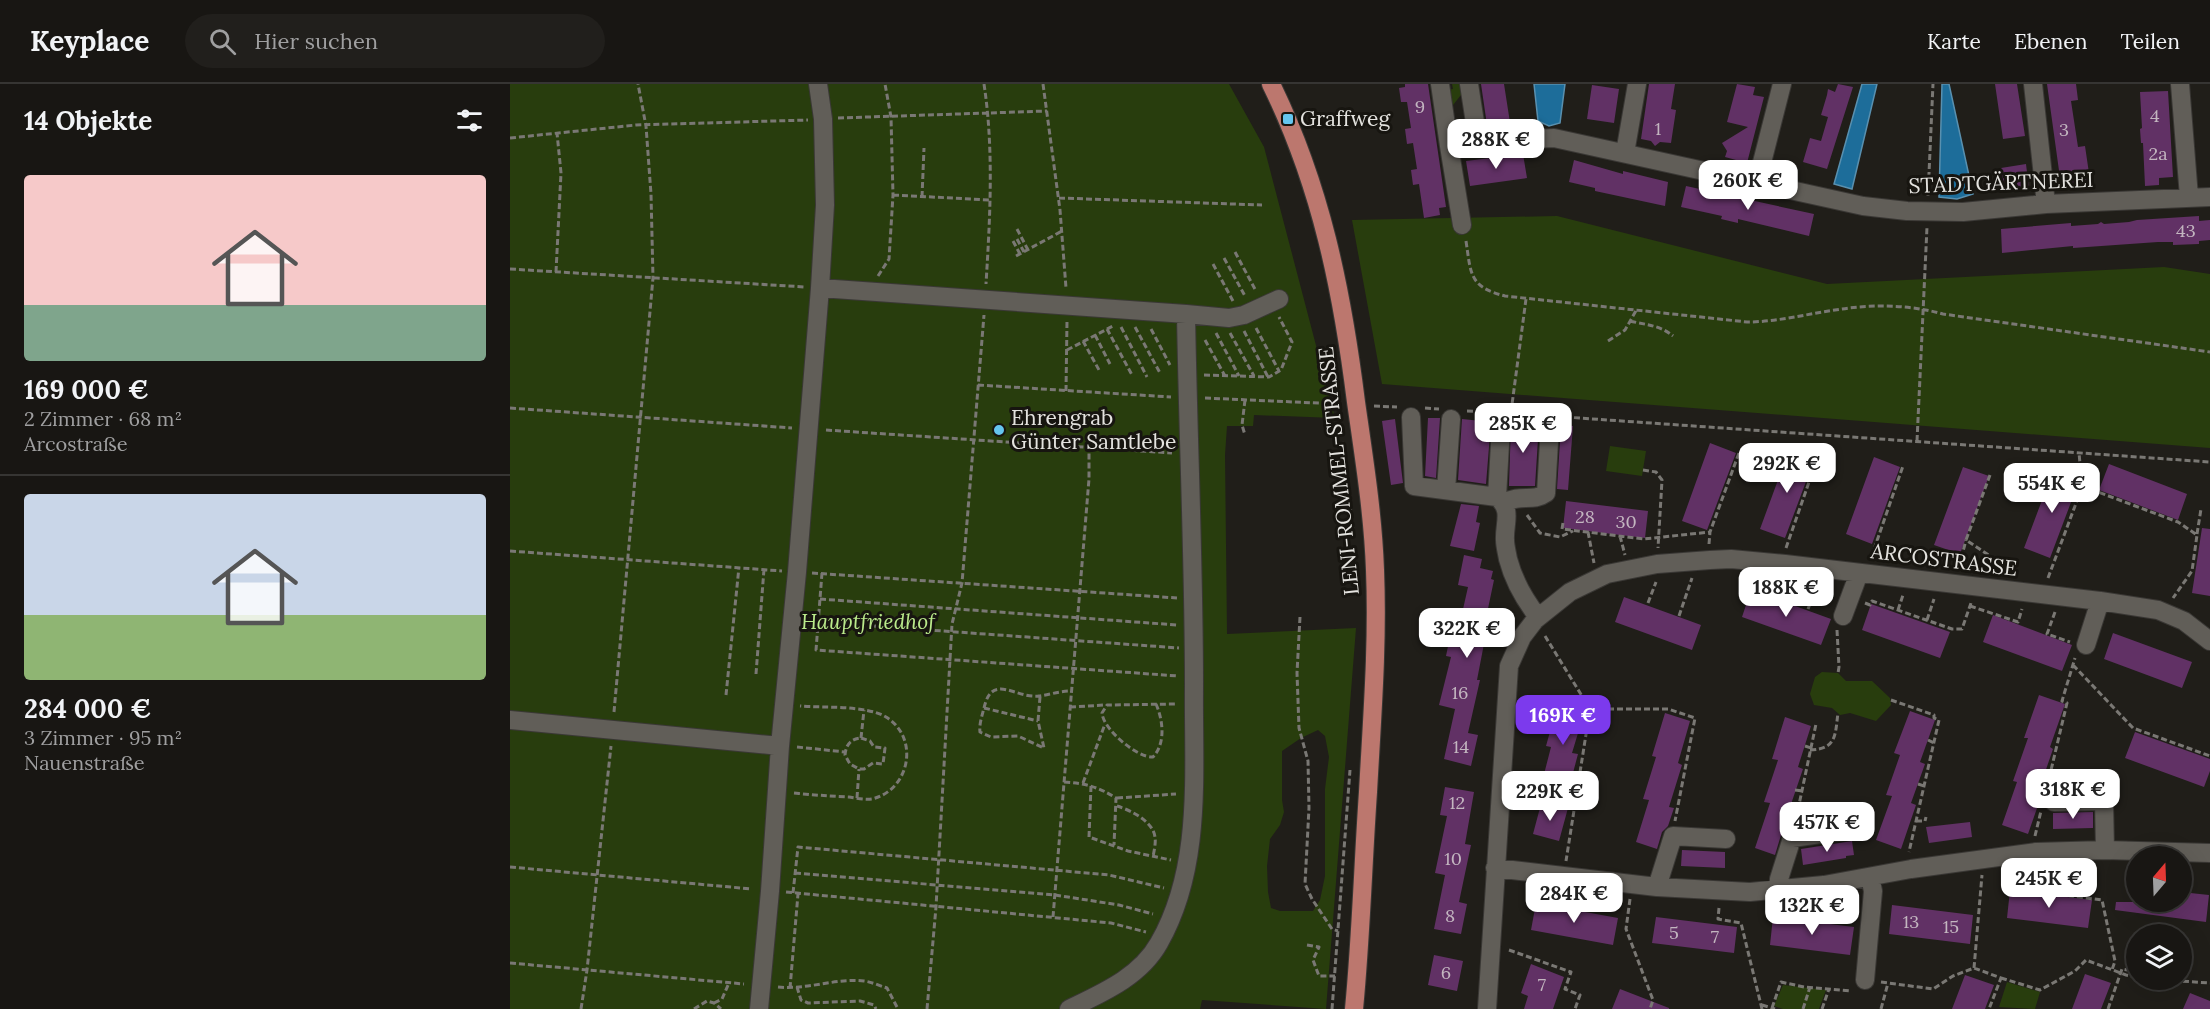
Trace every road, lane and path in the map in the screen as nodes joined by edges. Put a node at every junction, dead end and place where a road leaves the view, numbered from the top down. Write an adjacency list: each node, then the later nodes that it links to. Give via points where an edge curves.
1 (638, 84): 18 (path)
2 (818, 84): 17 (street)
3 (885, 84): 16 (path)
4 (984, 84): 15 (path)
5 (1043, 84): 14 (path)
6 (1271, 84): 80 (main road, LENI-ROMMEL-STRASSE, via 1320,207 1332,254 1349,345)
7 (1440, 84): 22 (street)
8 (1469, 84): 21 (street)
9 (1637, 84): 24 (street)
10 (1782, 84): 25 (street)
11 (1933, 84): 34 (path)
12 (2033, 84): 32 (street)
13 (2180, 84): 30 (street)
14 (1047, 111): 15 (path); 29 (path)
15 (989, 114): 16 (path); 31 (path)
16 (891, 117): 17 (path); 26 (path)
17 (823, 119): 18 (path); 46 (street, via 825,205)
18 (646, 126): 19 (path); 45 (path)
19 (557, 133): 20 (path); 44 (path, via 561,173)
20 (510, 138)
21 (1478, 142): 22 (street, STADTGÄRTNEREI); 24 (street, STADTGÄRTNEREI, via 1554,138)
22 (1449, 146): 35 (street)
23 (924, 148): 27 (path)
24 (1625, 153): 25 (street, STADTGÄRTNEREI)
25 (1757, 182): 34 (street, STADTGÄRTNEREI, via 1863,206)
26 (892, 195): 27 (path); 47 (path, via 889,259 878,277)
27 (922, 197): 31 (path)
28 (2210, 197): 30 (street, STADTGÄRTNEREI)
29 (1059, 198): 33 (path); 37 (path)
30 (2189, 198): 32 (street, STADTGÄRTNEREI)
31 (990, 200): 49 (path)
32 (2046, 204): 34 (street, STADTGÄRTNEREI)
33 (1262, 205)
34 (1927, 212): 52 (path)
35 (1462, 225): 48 (path, via 1472,274 1479,285 1488,292)
36 (1017, 228): 40 (path)
37 (1062, 231): 40 (path); 50 (path)
38 (1015, 240): 40 (path)
39 (1235, 252): 53 (path)
40 (1022, 253)
41 (1224, 258): 53 (path)
42 (1213, 264): 53 (path)
43 (510, 269): 44 (path)
44 (556, 272): 45 (path)
45 (653, 278): 46 (path); 84 (path)
46 (820, 288): 47 (street); 87 (street)
47 (877, 292): 49 (street)
48 (1526, 299): 51 (path); 86 (path)
49 (985, 300): 50 (street); 76 (path)
50 (1067, 306): 55 (street); 63 (path)
51 (1637, 309): 52 (path, via 1747,322 1778,321 1857,307); 56 (path)
52 (1924, 309): 64 (path); 90 (path)
53 (1247, 311): 54 (street); 67 (path); 67 (path, via 1292,342); 72 (path); 73 (path); 75 (path)
54 (1186, 314): 55 (street); 70 (street)
55 (1138, 319): 68 (path); 70 (path, via 1177,378)
56 (1630, 321): 59 (path, via 1664,329); 62 (path, via 1625,330)
57 (1107, 329): 58 (path); 69 (path); 74 (path, via 1119,323)
58 (1095, 335): 61 (path); 65 (path)
59 (1673, 336)
60 (1205, 340): 71 (path)
61 (1083, 341): 63 (path); 66 (path)
62 (1608, 341)
63 (1067, 350): 77 (path)
64 (2210, 352)
65 (1110, 363)
66 (1099, 370)
67 (1279, 371): 75 (path)
68 (1160, 373)
69 (1132, 375)
70 (1187, 376): 71 (path); 78 (street)
71 (1224, 376): 72 (path)
72 (1239, 376): 73 (path)
73 (1254, 376): 75 (path)
74 (1147, 377)
75 (1268, 377)
76 (978, 386): 77 (path); 89 (path)
77 (1066, 391): 78 (path)
78 (1187, 397): 79 (path); 95 (street)
79 (1245, 400): 80 (path); 88 (path)
80 (1350, 404): 82 (path); 293 (main road, LENI-ROMMEL-STRASSE, via 1369,495 1377,631)
81 (510, 408): 84 (path)
82 (1412, 411): 83 (path); 101 (street, via 1414,486)
83 (1453, 413): 86 (path); 101 (street)
84 (641, 417): 87 (path); 120 (path)
85 (1552, 419): 86 (path); 90 (path); 103 (street, via 1546,493 1539,498)
86 (1506, 420): 103 (street)
87 (808, 429): 89 (path); 126 (street)
88 (1245, 435)
89 (974, 441): 92 (path); 133 (path)
90 (1917, 441): 93 (path)
91 (1342, 442): 107 (path)
92 (1089, 448): 95 (path); 136 (path)
93 (2079, 452): 96 (path); 102 (path)
94 (1739, 453): 109 (path)
95 (1189, 454): 142 (street)
96 (2210, 462)
97 (1815, 465): 115 (path)
98 (1903, 466): 119 (path)
99 (1643, 470): 112 (path, via 1656,472 1662,480)
100 (1990, 475): 113 (path)
101 (1446, 490): 103 (street)
102 (2078, 498): 110 (path, via 2098,492 2178,522); 143 (path, via 2048,580)
103 (1505, 499): 106 (path, via 1540,533 1560,537); 157 (street, via 1509,560 1516,583)
104 (2201, 509): 110 (path)
105 (1563, 523): 106 (path, via 1562,529)
106 (1574, 530): 108 (path)
107 (1354, 532)
108 (1588, 532): 111 (path); 121 (path)
109 (1710, 532): 112 (path); 114 (path)
110 (2197, 535): 139 (path, via 2192,571)
111 (1620, 536): 112 (path); 116 (path)
112 (1658, 537): 118 (path)
113 (1966, 540): 122 (path); 130 (path)
114 (1709, 541)
115 (1786, 545)
116 (1623, 550)
117 (510, 551): 120 (path)
118 (1658, 551)
119 (1871, 556)
120 (628, 559): 123 (path); 188 (path)
121 (1594, 560)
122 (1960, 565)
123 (739, 567): 125 (path); 171 (path)
124 (1695, 568): 151 (path)
125 (764, 569): 126 (path); 168 (path)
126 (797, 572): 127 (path); 176 (street)
127 (822, 573): 133 (path); 141 (path)
128 (1786, 573): 140 (path)
129 (1858, 573): 138 (street); 143 (street, ARCOSTRASSE); 157 (street, ARCOSTRASSE, via 1731,559 1657,564 1607,574 1570,592)
130 (2021, 576)
131 (1820, 577): 149 (path)
132 (1656, 582): 146 (path)
133 (962, 583): 136 (path); 148 (path)
134 (1906, 587): 150 (path)
135 (1937, 591): 155 (path)
136 (1079, 592): 142 (path); 154 (path)
137 (1974, 596): 147 (path)
138 (1850, 597): 150 (path); 152 (street)
139 (2174, 597)
140 (1778, 598)
141 (820, 599): 148 (path); 156 (path)
142 (1194, 599): 158 (street)
143 (2051, 600): 145 (street, ARCOSTRASSE); 162 (path, via 2047,634)
144 (2025, 601): 147 (path, via 2018,622)
145 (2100, 601): 161 (street, ARCOSTRASSE, via 2166,612); 162 (street)
146 (1648, 603)
147 (1970, 606): 155 (path, via 1962,629)
148 (956, 609): 154 (path); 159 (path)
149 (1808, 609)
150 (1898, 610): 155 (path)
151 (1679, 616)
152 (1843, 616): 167 (path, via 1836,632)
153 (1300, 617): 259 (path, via 1299,728 1308,761 1309,808 1305,884 1332,929)
154 (1077, 618): 158 (path); 160 (path)
155 (1927, 620)
156 (818, 622): 159 (path); 164 (path, via 816,650)
157 (1540, 623): 180 (path); 239 (street, ARCOSTRASSE, via 1522,637 1509,666)
158 (1194, 626): 163 (street)
159 (951, 632): 160 (path); 164 (path)
160 (1075, 641): 163 (path); 166 (path)
161 (2210, 641)
162 (2084, 645): 165 (path, via 2079,647)
163 (1194, 649): 169 (street)
164 (950, 660): 166 (path); 235 (path)
165 (2073, 665): 199 (path, via 2133,728); 217 (path, via 2049,768)
166 (1073, 668): 169 (path); 170 (path)
167 (1838, 673)
168 (756, 674)
169 (1194, 678): 175 (street)
170 (1071, 691): 172 (path); 178 (path)
171 (726, 695)
172 (1040, 697): 179 (path, via 1000,688 992,692); 184 (path)
173 (1891, 700): 193 (path, via 1939,720)
174 (1156, 704): 175 (path); 177 (path); 185 (path, via 1162,735 1153,757 1142,755)
175 (1194, 704): 214 (street)
176 (784, 705): 181 (path); 195 (street)
177 (1107, 705): 178 (path); 185 (path, via 1102,713)
178 (1070, 707): 204 (path)
179 (984, 708): 184 (path); 184 (path, via 979,729 983,734 1018,736 1044,748)
180 (1590, 709): 189 (path); 194 (path, via 1668,710 1695,718)
181 (864, 710): 190 (path); 215 (path, via 896,724 904,737 905,768 897,785 886,793 870,799)
182 (1838, 713): 197 (path, via 1831,744 1825,749)
183 (510, 720): 188 (street)
184 (1038, 721)
185 (1105, 724): 205 (path)
186 (1816, 724): 197 (path)
187 (1579, 730): 189 (path)
188 (612, 731): 195 (street); 244 (path)
189 (1586, 731): 203 (path)
190 (861, 738): 198 (path, via 851,741); 201 (path, via 874,747 885,748 883,764 873,763)
191 (1928, 741): 193 (path)
192 (1684, 742): 194 (path)
193 (1934, 743): 209 (path)
194 (1690, 744): 210 (path)
195 (780, 746): 198 (path); 213 (street)
196 (1805, 746): 197 (path)
197 (1810, 749): 212 (path)
198 (845, 752): 201 (path, via 850,764)
199 (2210, 756)
200 (1351, 762): 259 (path)
201 (859, 769): 215 (path)
202 (1573, 774): 203 (path)
203 (1579, 776): 221 (path)
204 (1064, 782): 205 (path); 241 (path)
205 (1083, 783): 207 (path)
206 (1918, 784): 209 (path)
207 (1091, 786): 216 (path); 230 (path, via 1088,835)
208 (1676, 786): 210 (path)
209 (1924, 786): 222 (path)
210 (1682, 787): 226 (path)
211 (1796, 790): 212 (path)
212 (1802, 791): 227 (path)
213 (777, 792): 215 (path); 248 (street)
214 (1193, 793): 216 (path); 236 (street)
215 (857, 798)
216 (1116, 798): 218 (path)
217 (2048, 800): 228 (path); 231 (street, via 2104,801)
218 (1117, 806): 230 (path); 234 (path, via 1132,812 1153,831)
219 (1926, 817): 222 (path, via 1925,821)
220 (1565, 818): 221 (path)
221 (1572, 819): 240 (path)
222 (1916, 821): 224 (path)
223 (1908, 828): 224 (path)
224 (1914, 830): 232 (path)
225 (1842, 831): 227 (street)
226 (1673, 836): 229 (street); 247 (street)
227 (1792, 838): 250 (street)
228 (2035, 838)
229 (1726, 840)
230 (1114, 845): 234 (path)
231 (2105, 850): 233 (street); 245 (street, via 2036,852)
232 (1908, 853)
233 (2210, 853)
234 (1153, 857): 236 (path)
235 (939, 860): 241 (path); 243 (path, via 798,848); 246 (path)
236 (1187, 862): 249 (street)
237 (2072, 862): 266 (path, via 2070,896 2102,900 2115,961)
238 (510, 867): 244 (path)
239 (1495, 868): 247 (street); 294 (street, ARCOSTRASSE)
240 (1565, 868)
241 (1057, 870): 249 (path, via 1109,874); 253 (path)
242 (1982, 870): 264 (path)
243 (795, 873): 246 (path); 251 (path)
244 (597, 875): 248 (path); 265 (path)
245 (1870, 877): 250 (street); 272 (street, via 1873,891)
246 (937, 884): 253 (path); 256 (path)
247 (1657, 887): 250 (street)
248 (770, 891): 251 (path); 277 (street)
249 (1180, 891): 258 (street)
250 (1778, 891)
251 (793, 893): 252 (path)
252 (798, 894): 256 (path); 280 (path)
253 (1055, 895): 257 (path); 258 (path, via 1119,905)
254 (1630, 895): 296 (path, via 1626,928 1653,1000)
255 (1719, 903): 283 (path, via 1718,919 1741,923)
256 (936, 908): 257 (path); 290 (path)
257 (1053, 917): 260 (path, via 1111,923)
258 (1170, 919): 260 (street)
259 (1338, 931): 270 (path)
260 (1162, 937): 291 (street, via 1144,963 1124,981)
261 (1307, 945): 270 (path, via 1318,947 1313,960 1319,976)
262 (1501, 947): 295 (path, via 1571,972 1565,989 1580,995)
263 (510, 963): 265 (path)
264 (1974, 968): 271 (path); 275 (path, via 1933,988)
265 (587, 970): 274 (path); 284 (path)
266 (2112, 970): 268 (path); 271 (path, via 2085,960 2074,971 2040,990)
267 (2126, 970): 268 (path)
268 (2121, 973): 269 (path); 302 (path)
269 (2126, 974)
270 (1335, 976): 292 (path)
271 (2001, 978): 301 (path)
272 (1865, 981): 275 (path); 281 (path, via 1863,992)
273 (2192, 982): 276 (path)
274 (729, 983): 277 (path); 282 (path, via 722,999)
275 (1888, 983): 300 (path)
276 (2210, 983)
277 (761, 986): 280 (path); 287 (street)
278 (797, 987): 280 (path); 288 (path, via 801,1000 808,1003 860,1001); 289 (path, via 866,981 887,988)
279 (1810, 987): 281 (path); 297 (path, via 1781,982); 298 (path)
280 (790, 988)
281 (1829, 989): 299 (path)
282 (714, 1003): 285 (path, via 707,1001); 286 (path)
283 (1762, 1007): 297 (path)
284 (581, 1009)
285 (694, 1009)
286 (721, 1009)
287 (759, 1009)
288 (876, 1009)
289 (897, 1009)
290 (927, 1009)
291 (1069, 1009)
292 (1332, 1009)
293 (1354, 1009)
294 (1487, 1009)
295 (1575, 1009)
296 (1650, 1009)
297 (1773, 1009)
298 (1803, 1009)
299 (1822, 1009)
300 (1881, 1009)
301 (1989, 1009)
302 (2108, 1009)

